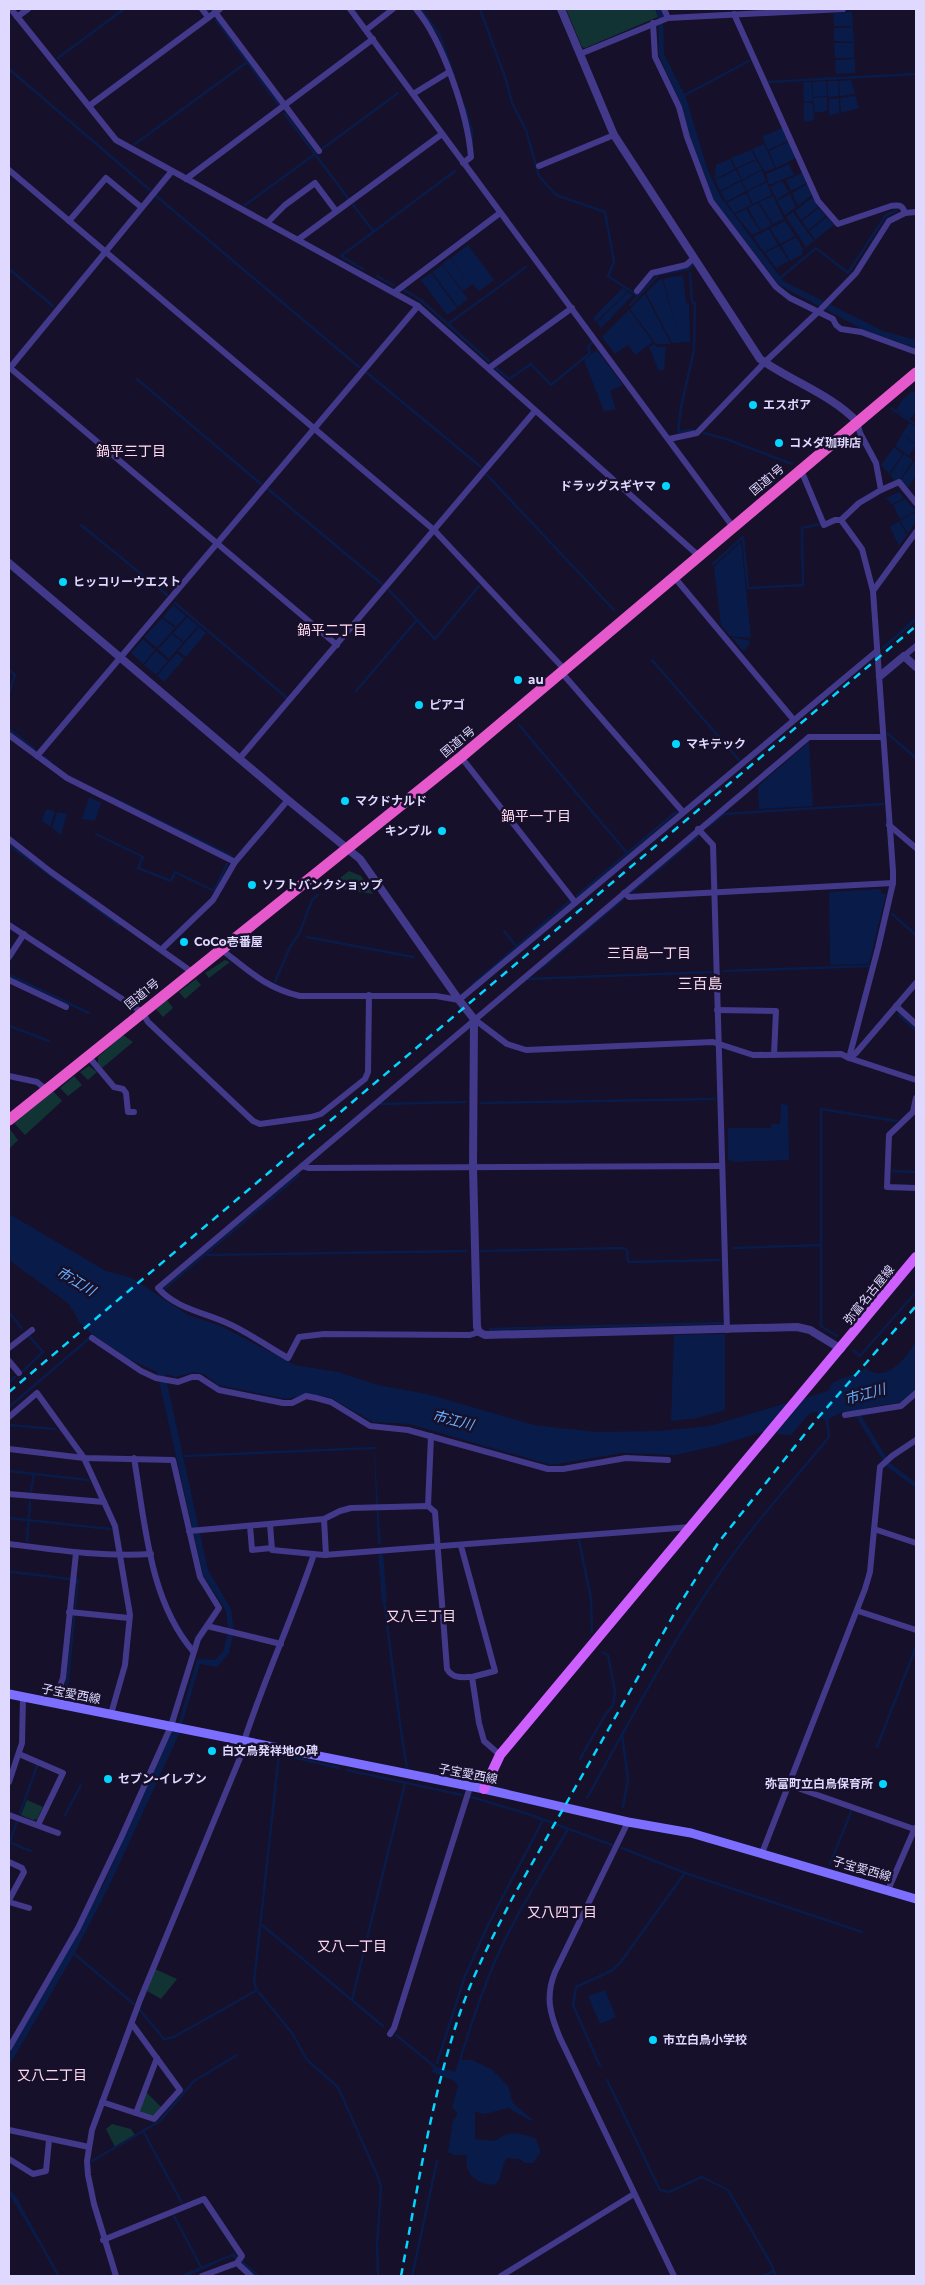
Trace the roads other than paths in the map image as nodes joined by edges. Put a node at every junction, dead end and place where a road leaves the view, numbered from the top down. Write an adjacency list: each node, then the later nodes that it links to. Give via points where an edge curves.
1 (11, 9): 12 (street)
2 (28, 9): 12 (street)
3 (202, 9): 13 (street)
4 (350, 9): 16 (street)
5 (393, 9): 16 (street)
6 (416, 9): 19 (street, via 430,28)
7 (561, 9): 18 (street)
8 (664, 9): 14 (street)
9 (843, 9): 11 (street)
10 (218, 10): 13 (street); 21 (street)
11 (734, 14): 14 (street); 35 (street, via 825,211 838,224 890,206 899,205)
12 (17, 17): 22 (street)
13 (208, 17): 22 (street)
14 (668, 18): 15 (street)
15 (653, 23): 18 (street); 45 (street, via 655,58 679,107 686,137 716,209 776,287 790,298)
16 (366, 30): 17 (street)
17 (373, 40): 20 (street); 21 (street)
18 (580, 54): 24 (street)
19 (449, 72): 20 (street); 26 (street, via 469,132 471,157)
20 (413, 94): 23 (street)
21 (285, 105): 25 (street); 30 (street)
22 (89, 106): 29 (street, via 116,140)
23 (442, 134): 26 (street); 32 (street)
24 (614, 134): 27 (street); 40 (street)
25 (319, 151)
26 (463, 162): 34 (street)
27 (540, 166)
28 (9, 170): 36 (street)
29 (172, 171): 30 (street); 31 (street)
30 (186, 179): 37 (street)
31 (142, 207): 36 (street, via 106,178); 39 (street)
32 (336, 211): 37 (street, via 315,183); 38 (street)
33 (916, 212): 35 (street)
34 (500, 213): 42 (street); 44 (street)
35 (905, 213): 45 (street, via 889,221 856,273)
36 (69, 221): 39 (street)
37 (268, 222): 38 (street)
38 (299, 239): 42 (street)
39 (105, 252): 48 (street); 53 (street)
40 (694, 258): 41 (street, via 686,265 652,273); 47 (street)
41 (637, 291)
42 (395, 292): 43 (street)
43 (418, 306): 49 (street); 53 (street)
44 (572, 308): 49 (street); 54 (street)
45 (819, 311): 46 (street, via 833,318 841,328); 47 (street)
46 (916, 352)
47 (765, 362): 52 (street, via 825,398); 54 (street, via 697,433)
48 (9, 368): 62 (street)
49 (489, 368): 51 (street)
50 (916, 373): 52 (highway, 国道1号)
51 (535, 411): 60 (street); 63 (street)
52 (857, 422): 55 (highway, 国道1号); 56 (street, via 876,463)
53 (314, 429): 60 (street); 62 (street)
54 (669, 439): 59 (street)
55 (801, 470): 58 (street, via 824,525); 59 (highway, 国道1号)
56 (882, 490): 57 (street, via 899,482); 58 (street, via 859,503)
57 (916, 503)
58 (841, 520): 66 (street, via 862,549)
59 (733, 527): 63 (highway, 国道1号)
60 (434, 530): 67 (street); 73 (street)
61 (916, 532): 66 (street)
62 (217, 543): 67 (street); 71 (street)
63 (699, 556): 65 (highway, 国道1号)
64 (9, 563): 71 (street)
65 (675, 578): 73 (highway, 国道1号); 75 (street)
66 (873, 592): 69 (street)
67 (337, 645): 80 (street)
68 (916, 646): 70 (street)
69 (877, 651): 74 (street); 75 (street)
70 (904, 656): 72 (street); 74 (street)
71 (120, 658): 78 (street); 80 (street)
72 (916, 667)
73 (564, 671): 79 (highway, 国道1号); 82 (street)
74 (880, 676): 77 (street)
75 (793, 719): 82 (street)
76 (9, 734): 78 (street)
77 (883, 737): 83 (street); 84 (street, via 809,737)
78 (37, 756): 88 (street, via 67,778)
79 (461, 758): 87 (highway, 国道1号); 92 (street)
80 (239, 759): 81 (street)
81 (288, 800): 87 (street); 88 (street)
82 (683, 812): 92 (street)
83 (889, 825): 86 (street); 89 (street)
84 (698, 829): 90 (street); 91 (street, via 713,845)
85 (9, 839): 95 (street)
86 (916, 848)
87 (348, 850): 96 (highway, 国道1号); 102 (street, via 360,859)
88 (235, 862): 95 (street, via 213,900)
89 (893, 883): 91 (street); 112 (street)
90 (624, 893): 91 (street, via 629,897); 107 (street)
91 (714, 893): 105 (street)
92 (575, 902): 102 (street)
93 (9, 925): 94 (street)
94 (24, 934): 97 (street); 106 (street)
95 (162, 949): 98 (street)
96 (222, 950): 98 (highway, 国道1号); 101 (street, via 282,992 325,997)
97 (9, 957)
98 (192, 972): 106 (highway, 国道1号)
99 (9, 980): 104 (street)
100 (916, 983): 103 (street)
101 (369, 995): 102 (street, via 436,996); 106 (street, via 368,1072 365,1078 321,1114 260,1124 148,1022)
102 (459, 1000): 107 (street)
103 (896, 1006): 108 (street); 112 (street)
104 (66, 1007)
105 (718, 1010): 109 (street); 110 (street, via 776,1010)
106 (142, 1012): 111 (highway, 国道1号)
107 (474, 1019): 109 (street, via 507,1044 526,1050); 119 (street); 121 (street)
108 (916, 1024)
109 (719, 1043): 110 (street, via 753,1055); 120 (street)
110 (774, 1055): 112 (street, via 841,1054)
111 (88, 1056): 115 (highway, 国道1号); 117 (street, via 114,1086 123,1089 128,1112)
112 (849, 1058): 114 (street)
113 (9, 1076): 115 (street, via 37,1082)
114 (916, 1080)
115 (47, 1090): 118 (highway, 国道1号)
116 (916, 1098): 122 (street, via 913,1112 889,1135 887,1187)
117 (134, 1112)
118 (9, 1120)
119 (302, 1166): 121 (street); 126 (street, via 158,1288 191,1310 228,1323 288,1358 299,1337 324,1334 470,1335)
120 (722, 1166): 121 (street); 125 (street)
121 (473, 1167): 126 (street)
122 (916, 1188)
123 (916, 1257): 129 (main road, 弥富名古屋線)
124 (32, 1330): 128 (street)
125 (727, 1330): 126 (street); 129 (street, via 803,1327)
126 (479, 1332)
127 (92, 1338): 135 (street, via 156,1378 178,1382 192,1376 199,1377 219,1390 283,1403 292,1403 306,1396 316,1398 331,1402 370,1426)
128 (9, 1348)
129 (841, 1349): 147 (main road, 弥富名古屋線)
130 (9, 1361): 131 (street)
131 (19, 1372)
132 (916, 1393): 133 (street, via 901,1406)
133 (846, 1415)
134 (9, 1417): 138 (street, via 37,1393)
135 (431, 1436): 140 (street, via 556,1470 614,1459); 143 (street)
136 (916, 1440): 148 (street, via 880,1467)
137 (9, 1449): 138 (street)
138 (84, 1458): 139 (street); 142 (street)
139 (134, 1458): 149 (street, via 173,1460); 156 (street)
140 (668, 1460)
141 (9, 1494): 142 (street)
142 (104, 1502): 159 (street, via 115,1526)
143 (428, 1506): 144 (street, via 351,1508); 152 (street, via 435,1512)
144 (324, 1519): 145 (street); 158 (street)
145 (270, 1524): 146 (street); 154 (street)
146 (250, 1526): 149 (street); 154 (street, via 252,1550)
147 (691, 1526): 153 (street); 175 (main road, 弥富名古屋線)
148 (874, 1530): 150 (street); 160 (street, via 870,1572)
149 (190, 1531): 163 (street, via 200,1577 219,1608)
150 (916, 1542)
151 (9, 1544): 155 (street)
152 (437, 1546): 153 (street); 158 (street); 167 (street, via 447,1669 457,1677)
153 (461, 1546): 167 (street, via 495,1671)
154 (272, 1548): 157 (street)
155 (76, 1553): 159 (street); 161 (street)
156 (151, 1554): 159 (street); 166 (street, via 157,1586 184,1641)
157 (314, 1554): 158 (street); 165 (street)
158 (326, 1555)
159 (121, 1556): 162 (street)
160 (858, 1611): 164 (street); 177 (street)
161 (73, 1613): 162 (street); 170 (street, via 63,1678)
162 (129, 1618): 171 (street, via 125,1665)
163 (207, 1626): 165 (street); 166 (street)
164 (916, 1630)
165 (281, 1644): 173 (street, via 256,1704)
166 (193, 1651): 172 (street)
167 (472, 1677): 175 (street, via 484,1741)
168 (9, 1694): 169 (main road, 子宝愛西線)
169 (23, 1697): 170 (main road, 子宝愛西線); 174 (street)
170 (54, 1702): 171 (main road, 子宝愛西線)
171 (111, 1714): 172 (main road, 子宝愛西線)
172 (176, 1727): 173 (main road, 子宝愛西線); 193 (street, via 78,1928)
173 (246, 1741): 178 (main road, 子宝愛西線); 191 (street)
174 (19, 1754): 176 (street); 182 (street, via 63,1773)
175 (500, 1755): 179 (main road, 弥富名古屋線)
176 (9, 1782)
177 (789, 1785): 183 (street); 185 (street)
178 (470, 1786): 179 (main road, 子宝愛西線); 192 (street)
179 (484, 1789): 181 (main road, 子宝愛西線)
180 (9, 1815): 182 (street)
181 (628, 1822): 185 (main road, 子宝愛西線, via 691,1833); 201 (street, via 555,1972 548,2003 550,2016)
182 (38, 1824): 184 (street)
183 (916, 1828): 187 (street)
184 (58, 1833)
185 (762, 1853): 187 (main road, 子宝愛西線)
186 (9, 1862): 189 (street, via 24,1872)
187 (888, 1890): 188 (main road, 子宝愛西線)
188 (916, 1899)
189 (9, 1901): 190 (street)
190 (29, 1908)
191 (132, 2024): 194 (street); 195 (street)
192 (390, 2034)
193 (9, 2048)
194 (157, 2058): 196 (street); 196 (street, via 180,2090 154,2119)
195 (102, 2102): 196 (street); 199 (street)
196 (136, 2113)
197 (9, 2130): 198 (street)
198 (49, 2140): 199 (street); 200 (street, via 46,2171 33,2174)
199 (89, 2146): 202 (street, via 88,2175)
200 (9, 2159)
201 (634, 2194): 207 (street); 208 (street)
202 (103, 2240): 203 (street, via 204,2199); 204 (street)
203 (239, 2260): 205 (street); 206 (street)
204 (116, 2276)
205 (202, 2276)
206 (251, 2276)
207 (501, 2276)
208 (674, 2276)

